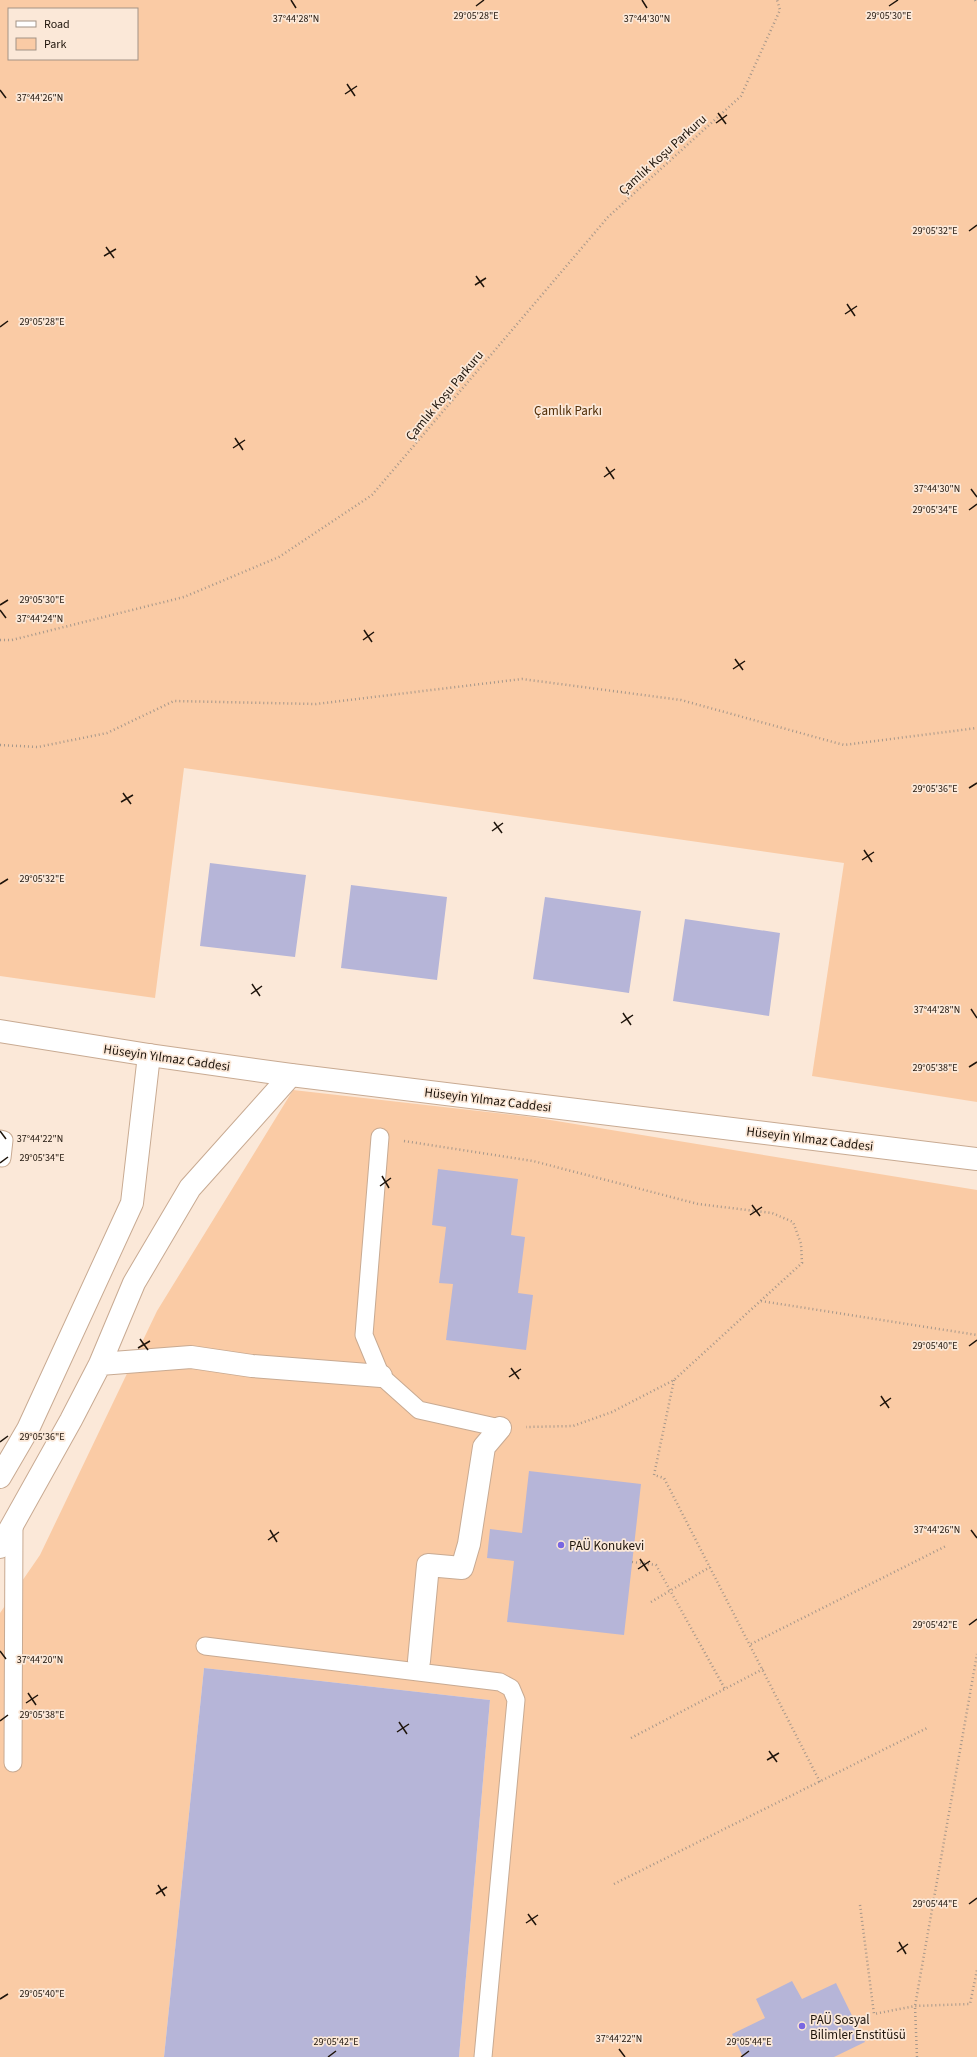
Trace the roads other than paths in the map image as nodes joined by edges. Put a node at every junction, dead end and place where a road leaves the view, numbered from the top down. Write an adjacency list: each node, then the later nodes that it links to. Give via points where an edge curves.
1 (0, 1031): 2 (street, Hüseyin Yılmaz Caddesi)
2 (149, 1055): 3 (street, Hüseyin Yılmaz Caddesi); 11 (street, via 132,1203 31,1422)
3 (291, 1075): 7 (street, Hüseyin Yılmaz Caddesi); 8 (street, via 190,1188 134,1283)
4 (380, 1137): 9 (lane, via 364,1335)
5 (0, 1139): 6 (lane, via 4,1140)
6 (2, 1158)
7 (977, 1159)
8 (100, 1364): 9 (street, via 191,1357 252,1366); 12 (street)
9 (381, 1376): 10 (lane, via 419,1410)
10 (500, 1428): 15 (street, via 484,1448 462,1568 428,1565)
11 (0, 1477)
12 (14, 1522): 13 (street); 16 (lane)
13 (0, 1547)
14 (205, 1646): 17 (lane, via 500,1682 511,1688 516,1700)
15 (419, 1661)
16 (13, 1763)
17 (483, 2057)

